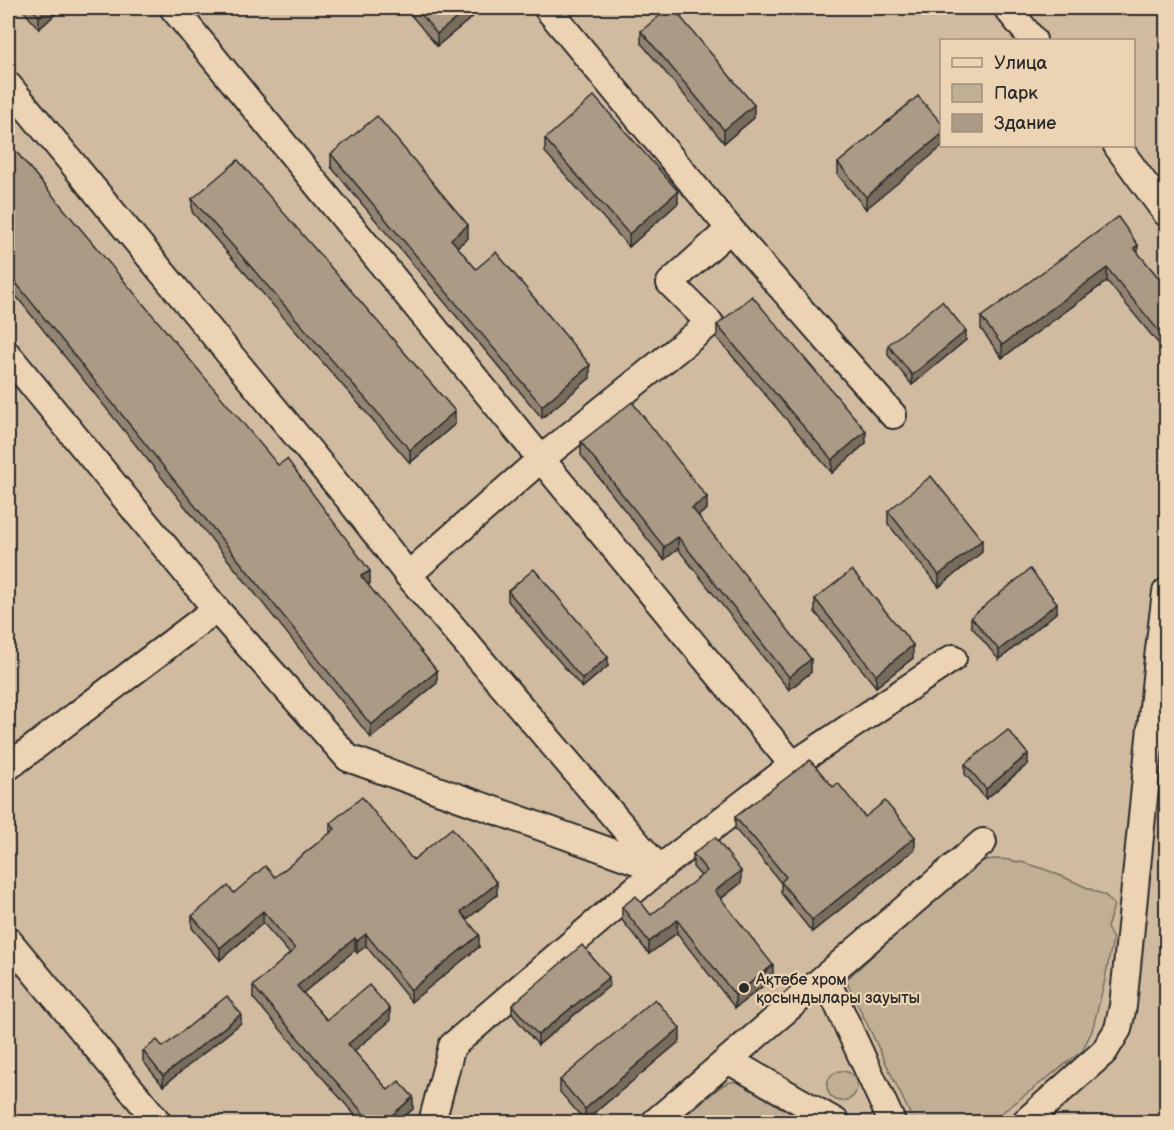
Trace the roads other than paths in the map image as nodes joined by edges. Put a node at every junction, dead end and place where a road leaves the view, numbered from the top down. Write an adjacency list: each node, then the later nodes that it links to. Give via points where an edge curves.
1 (173, 8): 11 (street)
2 (547, 8): 8 (street)
3 (1007, 8): 4 (street)
4 (1032, 39)
5 (8, 85): 12 (street)
6 (1118, 147): 7 (street)
7 (1167, 213)
8 (730, 229): 10 (street); 11 (street, via 670,284 710,323)
9 (8, 355): 14 (street)
10 (893, 415)
11 (541, 459): 12 (street); 16 (street)
12 (408, 575): 19 (street)
13 (1167, 592): 28 (street, via 1118,1029 1104,1052)
14 (216, 609): 17 (street); 19 (street, via 348,758)
15 (953, 658): 16 (street)
16 (793, 765): 19 (street)
17 (8, 767)
18 (983, 842): 21 (street)
19 (658, 869): 24 (street, via 452,1046)
20 (8, 940): 23 (street)
21 (825, 978): 22 (street); 27 (street)
22 (728, 1060): 25 (street); 26 (street)
23 (158, 1122)
24 (432, 1122)
25 (656, 1122)
26 (836, 1122)
27 (892, 1122)
28 (1025, 1122)

